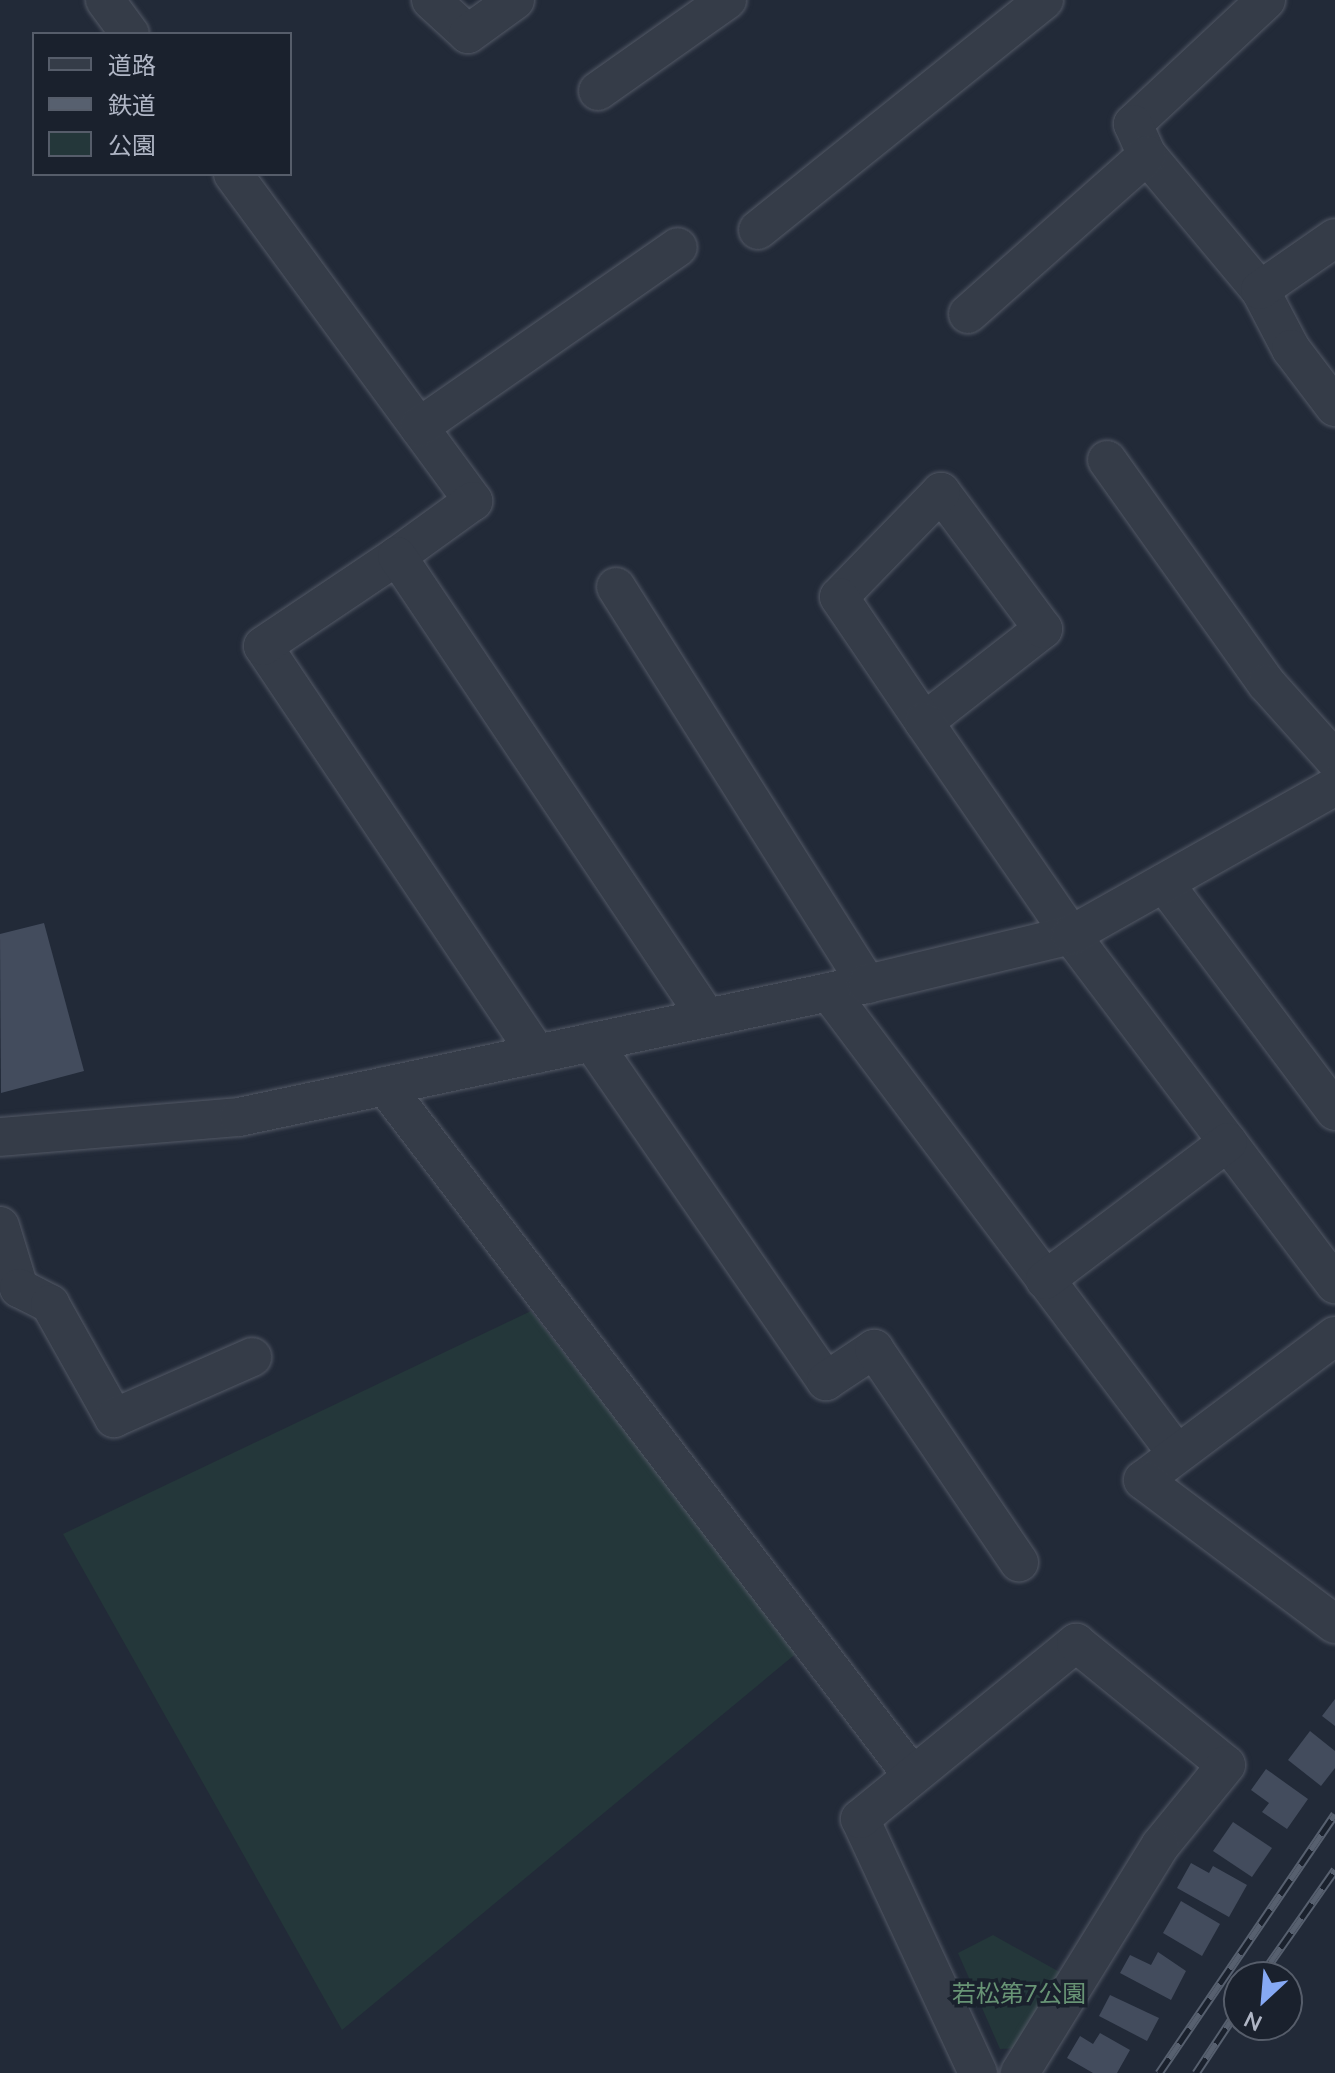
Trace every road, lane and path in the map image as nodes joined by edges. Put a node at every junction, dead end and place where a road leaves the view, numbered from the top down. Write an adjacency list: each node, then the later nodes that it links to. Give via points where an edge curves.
1 (105, 0): 7 (street)
2 (431, 0): 3 (street, via 468,34)
3 (515, 0)
4 (727, 0): 8 (street)
5 (1044, 0): 11 (street)
6 (1266, 0): 9 (street, via 1133,124)
7 (129, 32)
8 (598, 91)
9 (1147, 155): 14 (street); 15 (street)
10 (234, 176): 17 (street)
11 (758, 230)
12 (1335, 238): 14 (street)
13 (678, 247): 17 (street)
14 (1260, 290): 16 (street, via 1291,349)
15 (968, 314)
16 (1335, 407)
17 (419, 427): 19 (street, via 473,501)
18 (1107, 460): 22 (street, via 1267,684)
19 (397, 556): 28 (street); 30 (street, via 263,646)
20 (616, 587): 26 (street)
21 (924, 722): 21 (street, via 839,597 941,492 1043,629); 25 (street)
22 (1335, 760)
23 (1335, 786): 24 (street)
24 (1164, 883): 25 (street); 32 (street)
25 (1071, 935): 26 (street); 34 (street)
26 (867, 984): 27 (street)
27 (829, 992): 28 (street); 37 (street)
28 (707, 1018): 29 (street)
29 (592, 1042): 30 (street); 41 (street, via 826,1381 874,1349)
30 (537, 1054): 31 (street)
31 (385, 1086): 33 (street, via 239,1117); 43 (street)
32 (1335, 1111)
33 (0, 1137)
34 (1228, 1142): 36 (street); 37 (street)
35 (0, 1226): 39 (street, via 19,1288 50,1304 114,1418)
36 (1330, 1268)
37 (1045, 1280): 40 (street)
38 (1335, 1336): 40 (street)
39 (252, 1357)
40 (1177, 1454): 42 (street, via 1143,1480)
41 (1019, 1562)
42 (1335, 1624)
43 (912, 1775): 44 (street, via 860,1819); 45 (street, via 1076,1643 1226,1765 1160,1846)
44 (978, 2073)
45 (1020, 2073)

